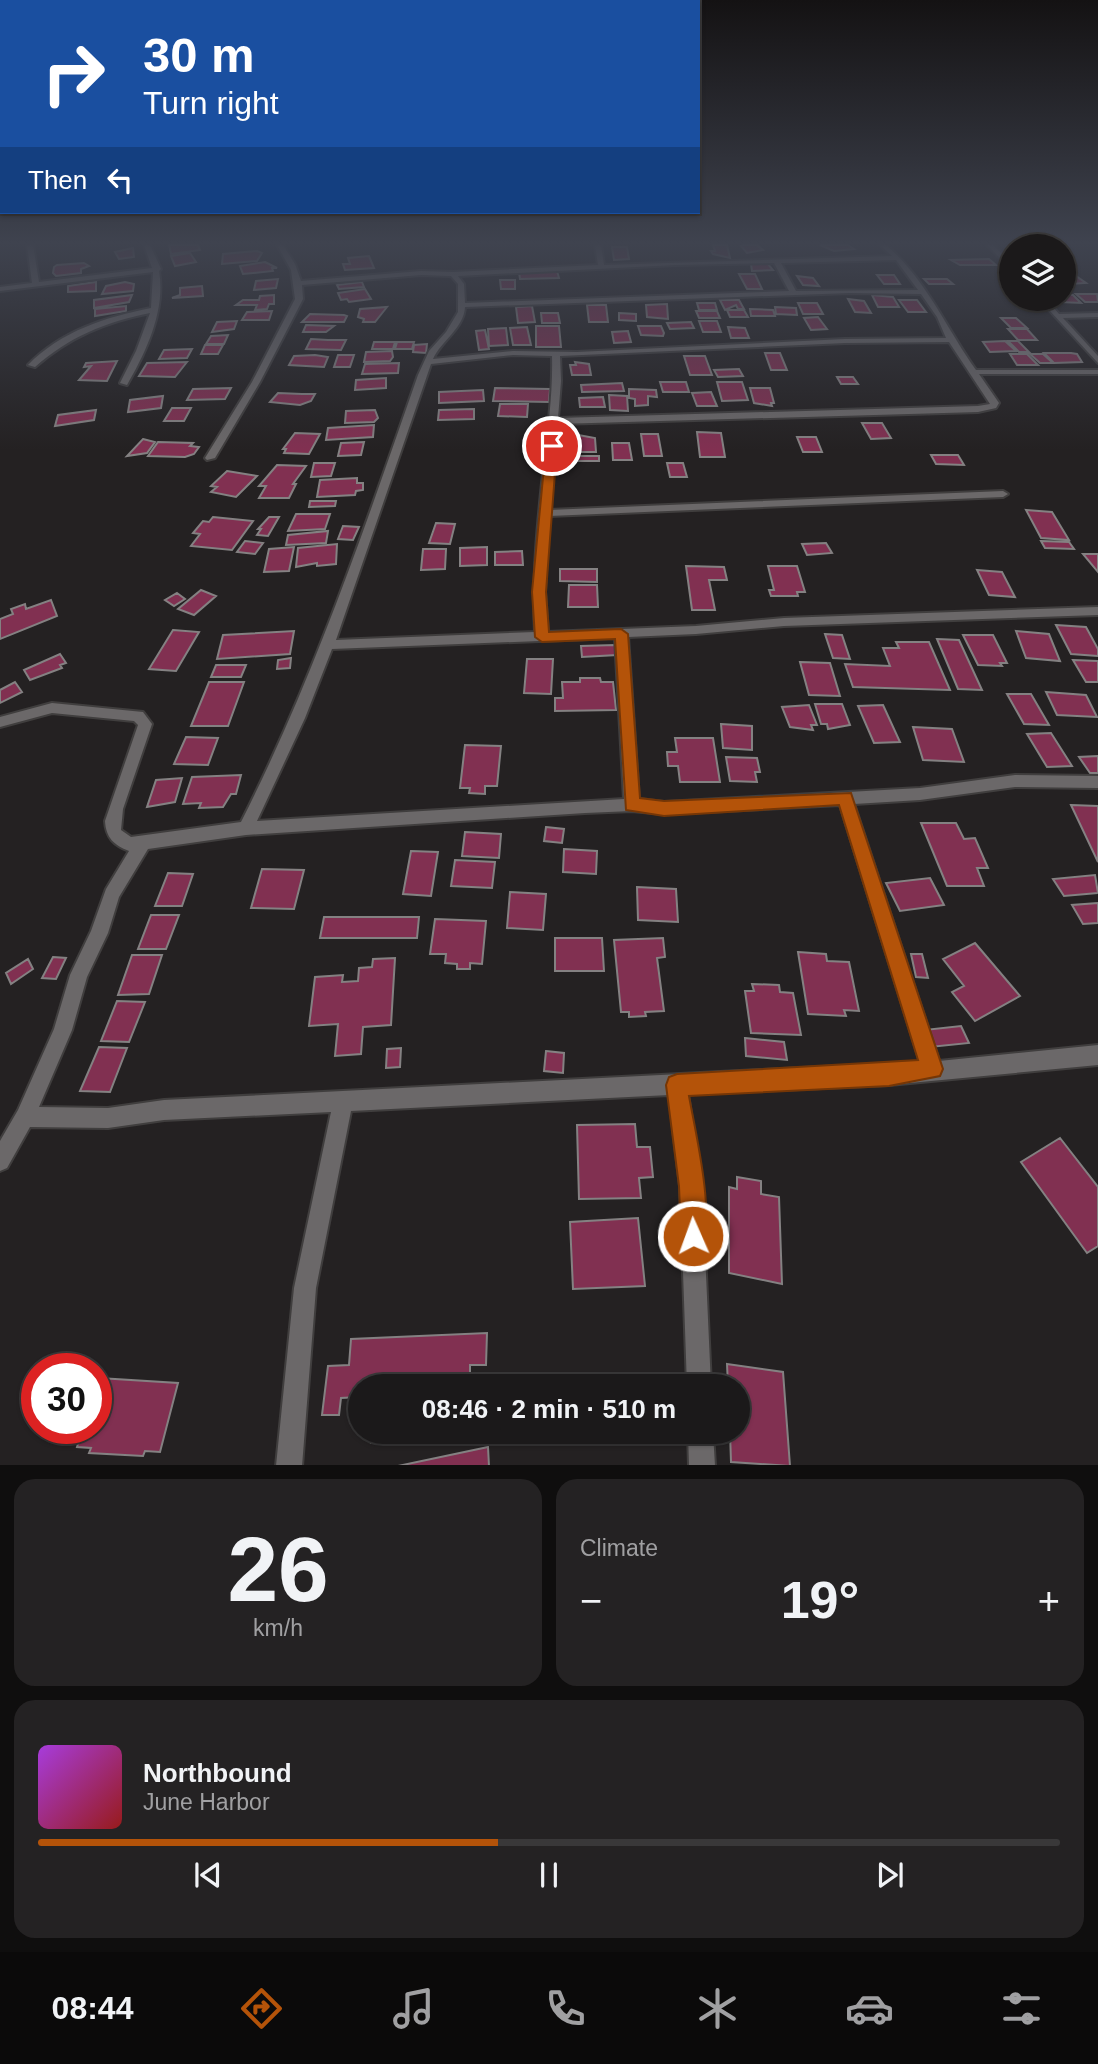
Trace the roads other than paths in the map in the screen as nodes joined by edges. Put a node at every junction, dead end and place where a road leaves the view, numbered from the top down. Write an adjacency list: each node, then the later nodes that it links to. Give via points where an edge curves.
1 (142, 313): 13 (street, via 80,330)
2 (153, 313): 16 (street, via 148,336)
3 (292, 313): 18 (street)
4 (460, 313): 12 (street)
5 (938, 313): 9 (street)
6 (1055, 313): 8 (street)
7 (1098, 315): 8 (street)
8 (1057, 316): 11 (street)
9 (951, 340): 10 (street); 14 (street)
10 (556, 354): 12 (street, via 513,353); 17 (street)
11 (1098, 361)
12 (428, 362): 24 (street)
13 (32, 365)
14 (975, 372): 15 (street); 17 (street, via 993,406)
15 (1098, 372)
16 (124, 383)
17 (554, 421): 20 (street)
18 (210, 458)
19 (1003, 495): 20 (street)
20 (545, 513): 23 (street, via 539,592)
21 (1098, 611): 22 (street)
22 (621, 634): 23 (street); 28 (street)
23 (542, 637): 24 (street)
24 (327, 645): 29 (street)
25 (0, 722): 30 (street, via 52,708 138,716 145,724 141,746 114,812 112,830 130,844)
26 (1098, 782): 27 (street, via 1015,781)
27 (845, 798): 28 (street, via 664,808); 32 (street)
28 (632, 805): 29 (street)
29 (246, 828): 30 (street)
30 (142, 844): 35 (street, via 112,894)
31 (1098, 1055): 32 (street)
32 (932, 1069): 33 (street)
33 (677, 1085): 34 (street); 37 (street, via 691,1186)
34 (343, 1100): 35 (street, via 164,1110 108,1118); 39 (street, via 305,1288)
35 (26, 1117): 36 (street)
36 (0, 1161)
37 (699, 1374)
38 (701, 1444): 40 (street)
39 (289, 1465)
40 (702, 1465)

